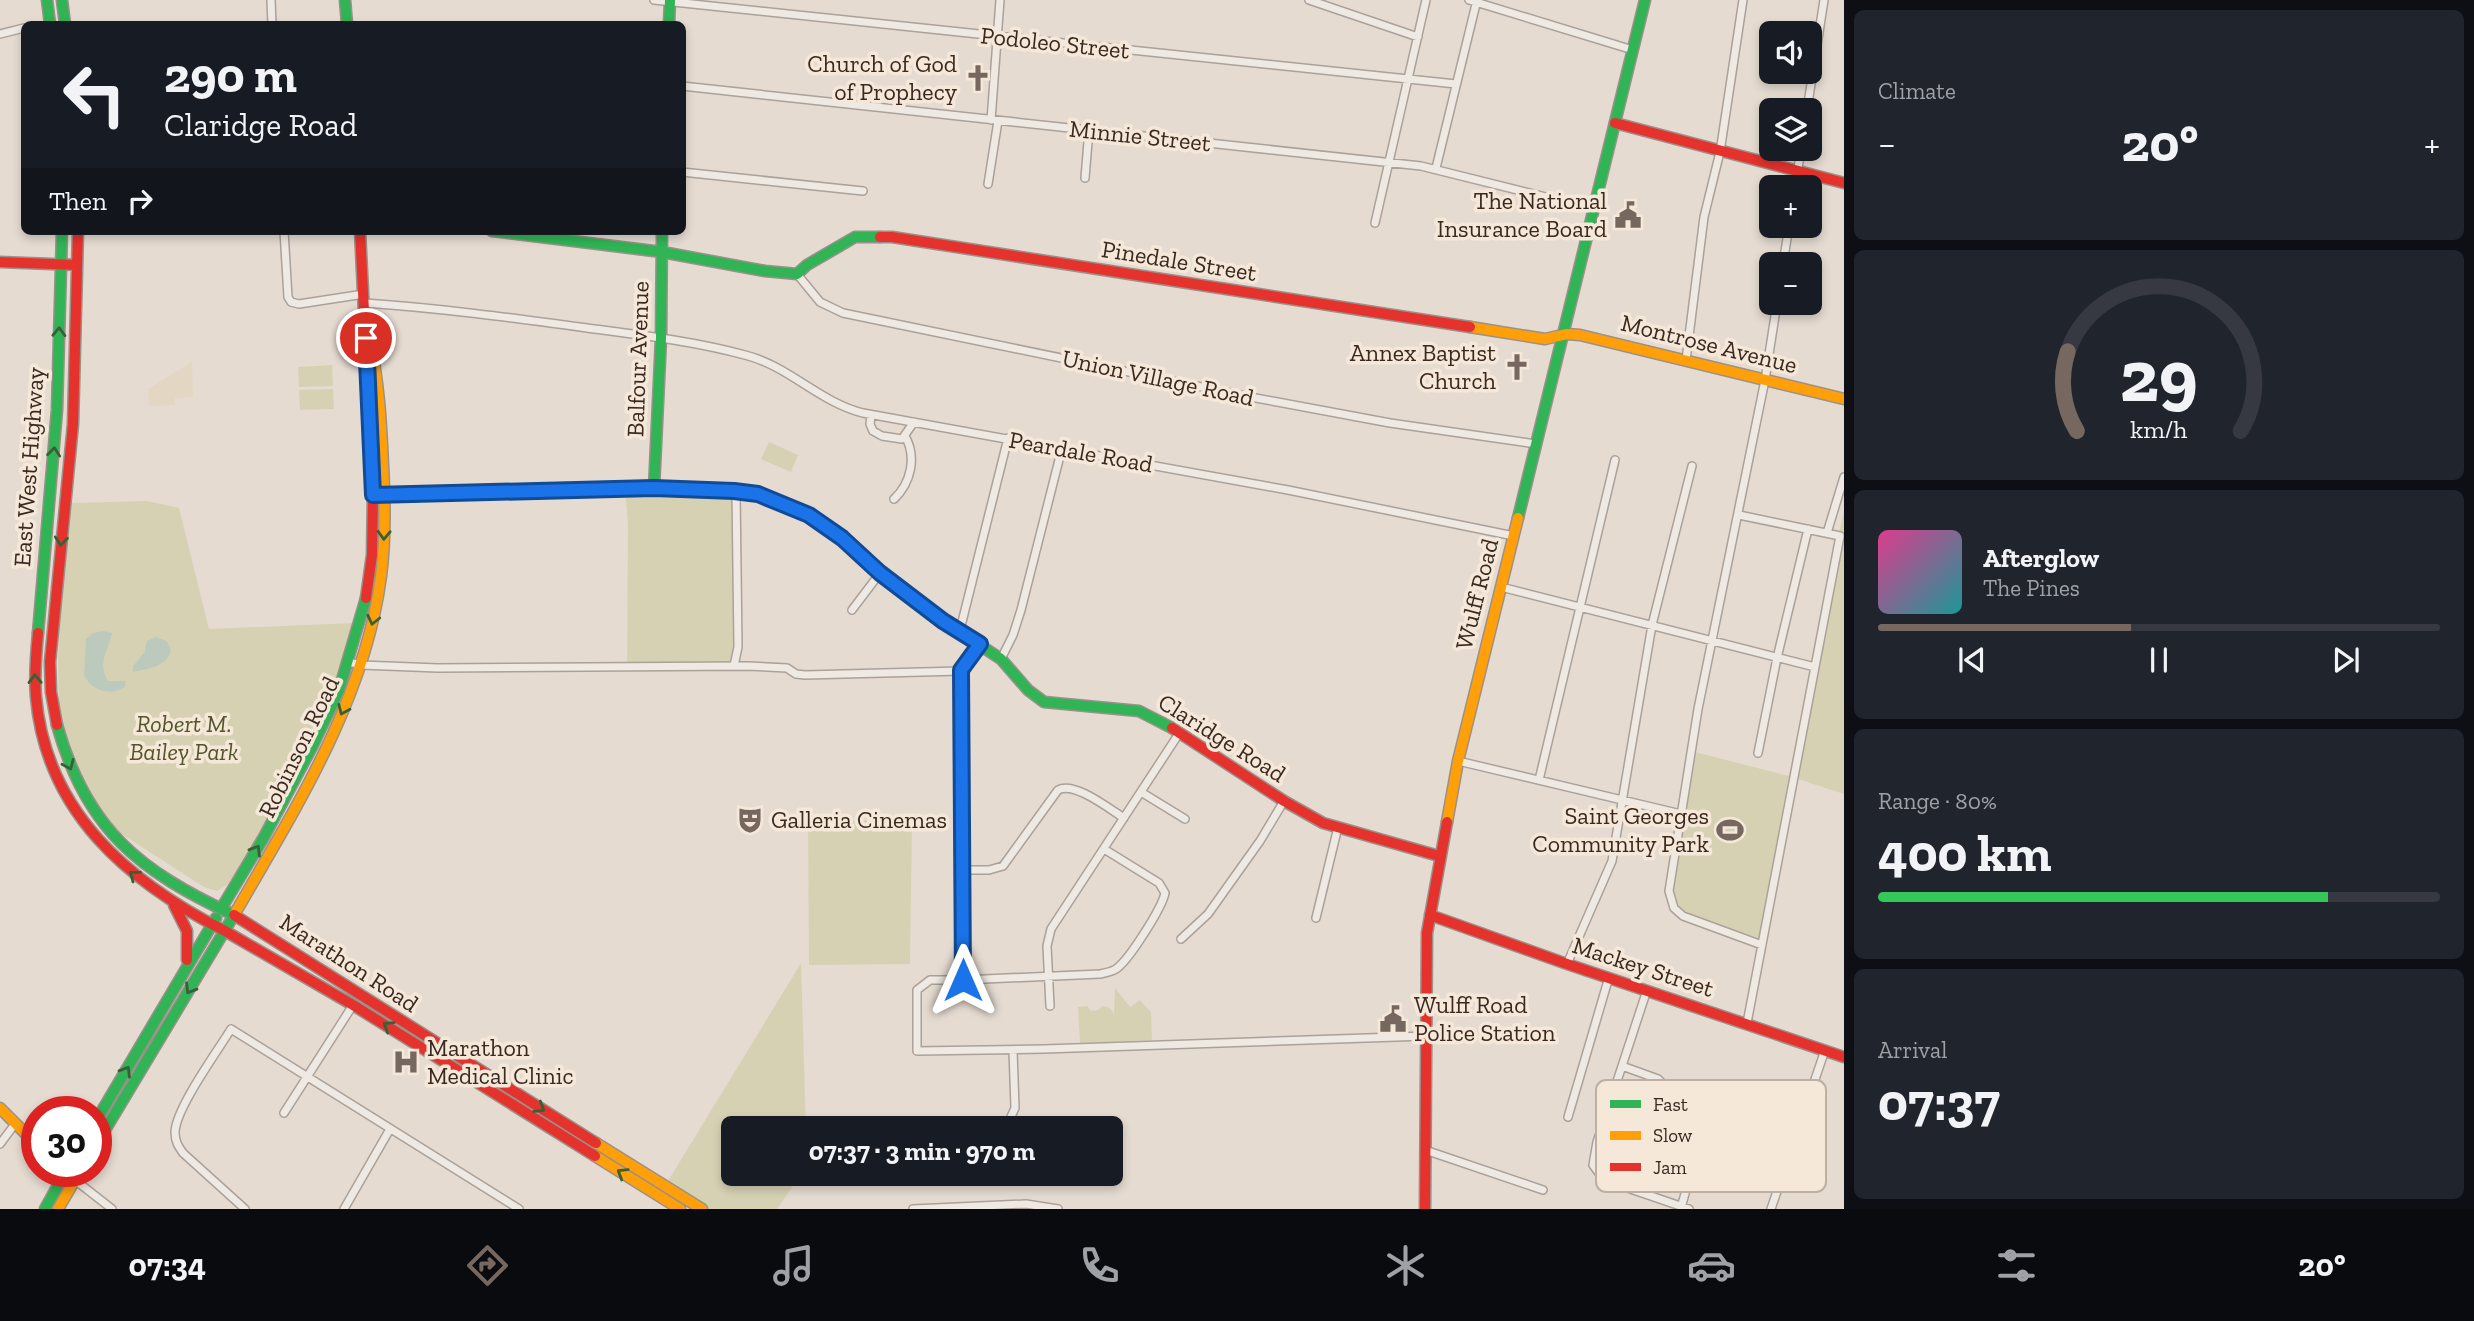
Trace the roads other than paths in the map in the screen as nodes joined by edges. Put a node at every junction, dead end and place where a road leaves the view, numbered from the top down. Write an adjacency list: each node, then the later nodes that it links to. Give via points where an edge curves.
1 (47, 0): 14 (main road)
2 (62, 0): 15 (main road)
3 (271, 0): 16 (street)
4 (345, 0): 17 (main road)
5 (654, 0): 12 (street, Podoleo Street)
6 (1000, 0): 21 (street)
7 (1309, 0): 22 (street)
8 (1426, 0): 22 (street)
9 (1645, 0): 23 (main road, Wulff Road)
10 (1743, 0): 31 (street)
11 (1824, 0): 27 (street)
12 (670, 1): 18 (main road); 21 (street, Podoleo Street)
13 (1474, 1): 23 (street); 25 (street)
14 (50, 21)
15 (65, 21)
16 (272, 21)
17 (347, 21)
18 (669, 21)
19 (21, 29): 20 (street)
20 (0, 34)
21 (997, 37): 24 (street, Podoleo Street); 28 (street)
22 (1418, 37): 24 (street)
23 (1633, 50): 29 (main road, Wulff Road)
24 (1408, 79): 25 (street, Podoleo Street); 33 (street)
25 (1456, 84): 34 (street)
26 (686, 86): 28 (street, Minnie Street)
27 (1809, 98)
28 (994, 120): 30 (street, Minnie Street); 40 (street)
29 (1615, 123): 31 (main road); 42 (main road, Wulff Road)
30 (1089, 130): 33 (street, Minnie Street); 38 (street)
31 (1720, 152): 36 (main road); 60 (street, via 1704,217)
32 (1799, 161): 36 (street)
33 (1390, 163): 34 (street, Minnie Street); 43 (street)
34 (1436, 168): 42 (street, Minnie Street)
35 (686, 172): 41 (street)
36 (1798, 172): 37 (street); 39 (main road)
37 (1797, 175)
38 (1085, 178)
39 (1844, 183)
40 (988, 184)
41 (863, 191)
42 (1594, 209): 58 (main road, Wulff Road)
43 (1375, 223)
44 (62, 235): 52 (main road, East West Highway)
45 (78, 235): 53 (main road, East West Highway)
46 (284, 235): 55 (street, Peardale Road, via 291,302)
47 (360, 235): 55 (main road, Robinson Road)
48 (524, 235): 50 (main road)
49 (663, 235): 50 (main road, Balfour Avenue)
50 (662, 252): 54 (main road); 59 (main road, Balfour Avenue)
51 (0, 262): 52 (main road)
52 (62, 265): 53 (main road); 112 (main road, East West Highway, one-way to 52, via 104,850 50,764 40,728 35,670 57,425)
53 (77, 265): 113 (main road, East West Highway, one-way to 113, via 73,424 50,662 56,730 81,790 113,836 151,870)
54 (797, 274): 58 (main road, Pinedale Street, via 855,237 892,237 1545,339); 67 (street, Union Village Road, via 820,302 843,313 1245,396)
55 (364, 298): 57 (main road, Robinson Road); 59 (street, Peardale Road)
56 (1775, 315): 61 (street)
57 (366, 323): 74 (main road, Robinson Road); 75 (main road, Robinson Road, via 378,382)
58 (1563, 335): 60 (main road, Montrose Avenue); 67 (main road, Wulff Road)
59 (661, 338): 63 (street, Peardale Road, via 766,361 842,407); 72 (main road, Balfour Avenue)
60 (1686, 360): 61 (main road, Montrose Avenue)
61 (1765, 380): 62 (main road, Montrose Avenue); 77 (street)
62 (1844, 399)
63 (871, 415): 64 (street, Peardale Road); 65 (street, via 870,424 877,435 899,440)
64 (914, 422): 65 (street); 66 (street, Peardale Road)
65 (905, 436): 76 (street, via 911,471)
66 (1008, 438): 68 (street, Peardale Road); 86 (street)
67 (1536, 444): 80 (main road, Wulff Road)
68 (1062, 448): 80 (street, Peardale Road); 91 (street, via 1021,610)
69 (1615, 460): 83 (street)
70 (1692, 466): 85 (street)
71 (1844, 477): 79 (street)
72 (654, 488): 73 (main road, Claridge Road); 75 (main road, Claridge Road)
73 (736, 491): 81 (main road, Claridge Road, via 768,497 809,515); 89 (street)
74 (373, 495): 75 (main road, Claridge Road); 92 (main road, Robinson Road, via 369,580)
75 (385, 495): 93 (main road, Robinson Road, one-way to 93, via 382,575)
76 (894, 499)
77 (1738, 515): 78 (street); 87 (street)
78 (1808, 529): 79 (street); 90 (street)
79 (1827, 533): 96 (street, via 1840,536)
80 (1514, 536): 82 (main road, Wulff Road)
81 (880, 573): 84 (street); 86 (main road, Claridge Road)
82 (1501, 587): 83 (street); 100 (main road, Wulff Road)
83 (1579, 607): 85 (street); 101 (street)
84 (852, 610)
85 (1652, 625): 87 (street); 103 (street)
86 (960, 630): 88 (main road, Claridge Road)
87 (1712, 641): 90 (street); 105 (street)
88 (980, 644): 91 (main road, Claridge Road); 97 (street)
89 (738, 647): 94 (street); 95 (street)
90 (1777, 658): 96 (street); 99 (street)
91 (1001, 659): 98 (main road, Claridge Road, via 1044,702 1139,711)
92 (349, 662): 93 (street); 113 (main road, Robinson Road, one-way to 92, via 312,747)
93 (361, 665): 94 (street); 114 (main road, Robinson Road, one-way to 114, via 323,753)
94 (734, 666): 95 (street)
95 (748, 666): 97 (street, via 787,668 796,674)
96 (1815, 667): 120 (street)
97 (961, 670): 111 (street)
98 (1180, 732): 102 (street); 104 (main road, Claridge Road)
99 (1758, 753)
100 (1458, 761): 101 (street); 110 (main road, Wulff Road)
101 (1539, 780): 103 (street)
102 (1141, 792): 106 (street); 107 (street)
103 (1622, 800): 105 (street); 121 (street, via 1612,861)
104 (1284, 801): 108 (main road, Claridge Road); 119 (street, via 1208,914)
105 (1681, 814): 120 (street, via 1670,883 1674,908)
106 (1124, 818): 109 (street); 111 (street, via 1076,789 1063,787 1003,866)
107 (1185, 819)
108 (1338, 827): 110 (main road, Claridge Road); 116 (street)
109 (1104, 849): 122 (street, via 1051,929); 122 (street, via 1159,883 1164,898 1128,956 1113,971)
110 (1439, 856): 115 (main road, Wulff Road)
111 (963, 870): 124 (street)
112 (172, 902): 117 (main road, East West Highway); 125 (main road, via 184,923 189,946)
113 (221, 909): 114 (main road, Marathon Road); 117 (main road, Robinson Road)
114 (234, 915): 118 (main road, Robinson Road); 167 (main road, Marathon Road, one-way to 167)
115 (1430, 915): 121 (main road, Mackey Street); 130 (main road, Wulff Road)
116 (1316, 918)
117 (212, 925): 118 (main road, Marathon Road); 125 (main road, Robinson Road)
118 (226, 931): 127 (main road, Marathon Road); 144 (main road, Robinson Road, one-way to 144)
119 (1181, 939)
120 (1762, 945): 129 (street)
121 (1567, 964): 123 (main road, Mackey Street)
122 (1049, 977): 124 (street); 128 (street)
123 (1609, 977): 126 (main road, Mackey Street); 143 (street)
124 (963, 980): 131 (street, via 930,979 917,990 917,1051)
125 (180, 981): 139 (main road, Robinson Road, one-way to 125)
126 (1647, 990): 129 (main road, Mackey Street); 134 (street)
127 (353, 1004): 135 (street); 166 (main road, Marathon Road, one-way to 127)
128 (1050, 1006)
129 (1747, 1023): 132 (main road, Mackey Street)
130 (1426, 1037): 131 (street); 150 (main road, Wulff Road)
131 (1013, 1049): 142 (street)
132 (1825, 1050): 133 (main road, Mackey Street); 138 (street)
133 (1844, 1057)
134 (1622, 1066): 136 (street); 137 (street)
135 (308, 1077): 141 (street); 146 (street); 163 (street, via 231,1029 180,1116 175,1135 179,1148)
136 (1617, 1080)
137 (1659, 1080)
138 (1815, 1080)
139 (111, 1096)
140 (0, 1108): 145 (main road)
141 (284, 1113)
142 (1011, 1116)
143 (1568, 1117)
144 (112, 1119)
145 (15, 1125): 147 (main road); 148 (street)
146 (390, 1129): 164 (street); 165 (street)
147 (21, 1130)
148 (0, 1144)
149 (1596, 1148): 151 (street)
150 (1425, 1150): 155 (street); 170 (main road, Wulff Road)
151 (1596, 1169)
152 (57, 1187): 160 (main road)
153 (71, 1187): 161 (main road)
154 (90, 1187): 162 (street)
155 (1544, 1190)
156 (1638, 1192): 159 (street)
157 (1777, 1192): 171 (street)
158 (938, 1208): 168 (street); 169 (street, via 1026,1204)
159 (1684, 1208)
160 (45, 1209)
161 (58, 1209)
162 (112, 1209)
163 (245, 1209)
164 (344, 1209)
165 (519, 1209)
166 (680, 1209)
167 (702, 1209)
168 (913, 1209)
169 (1058, 1209)
170 (1425, 1209)
171 (1771, 1209)

